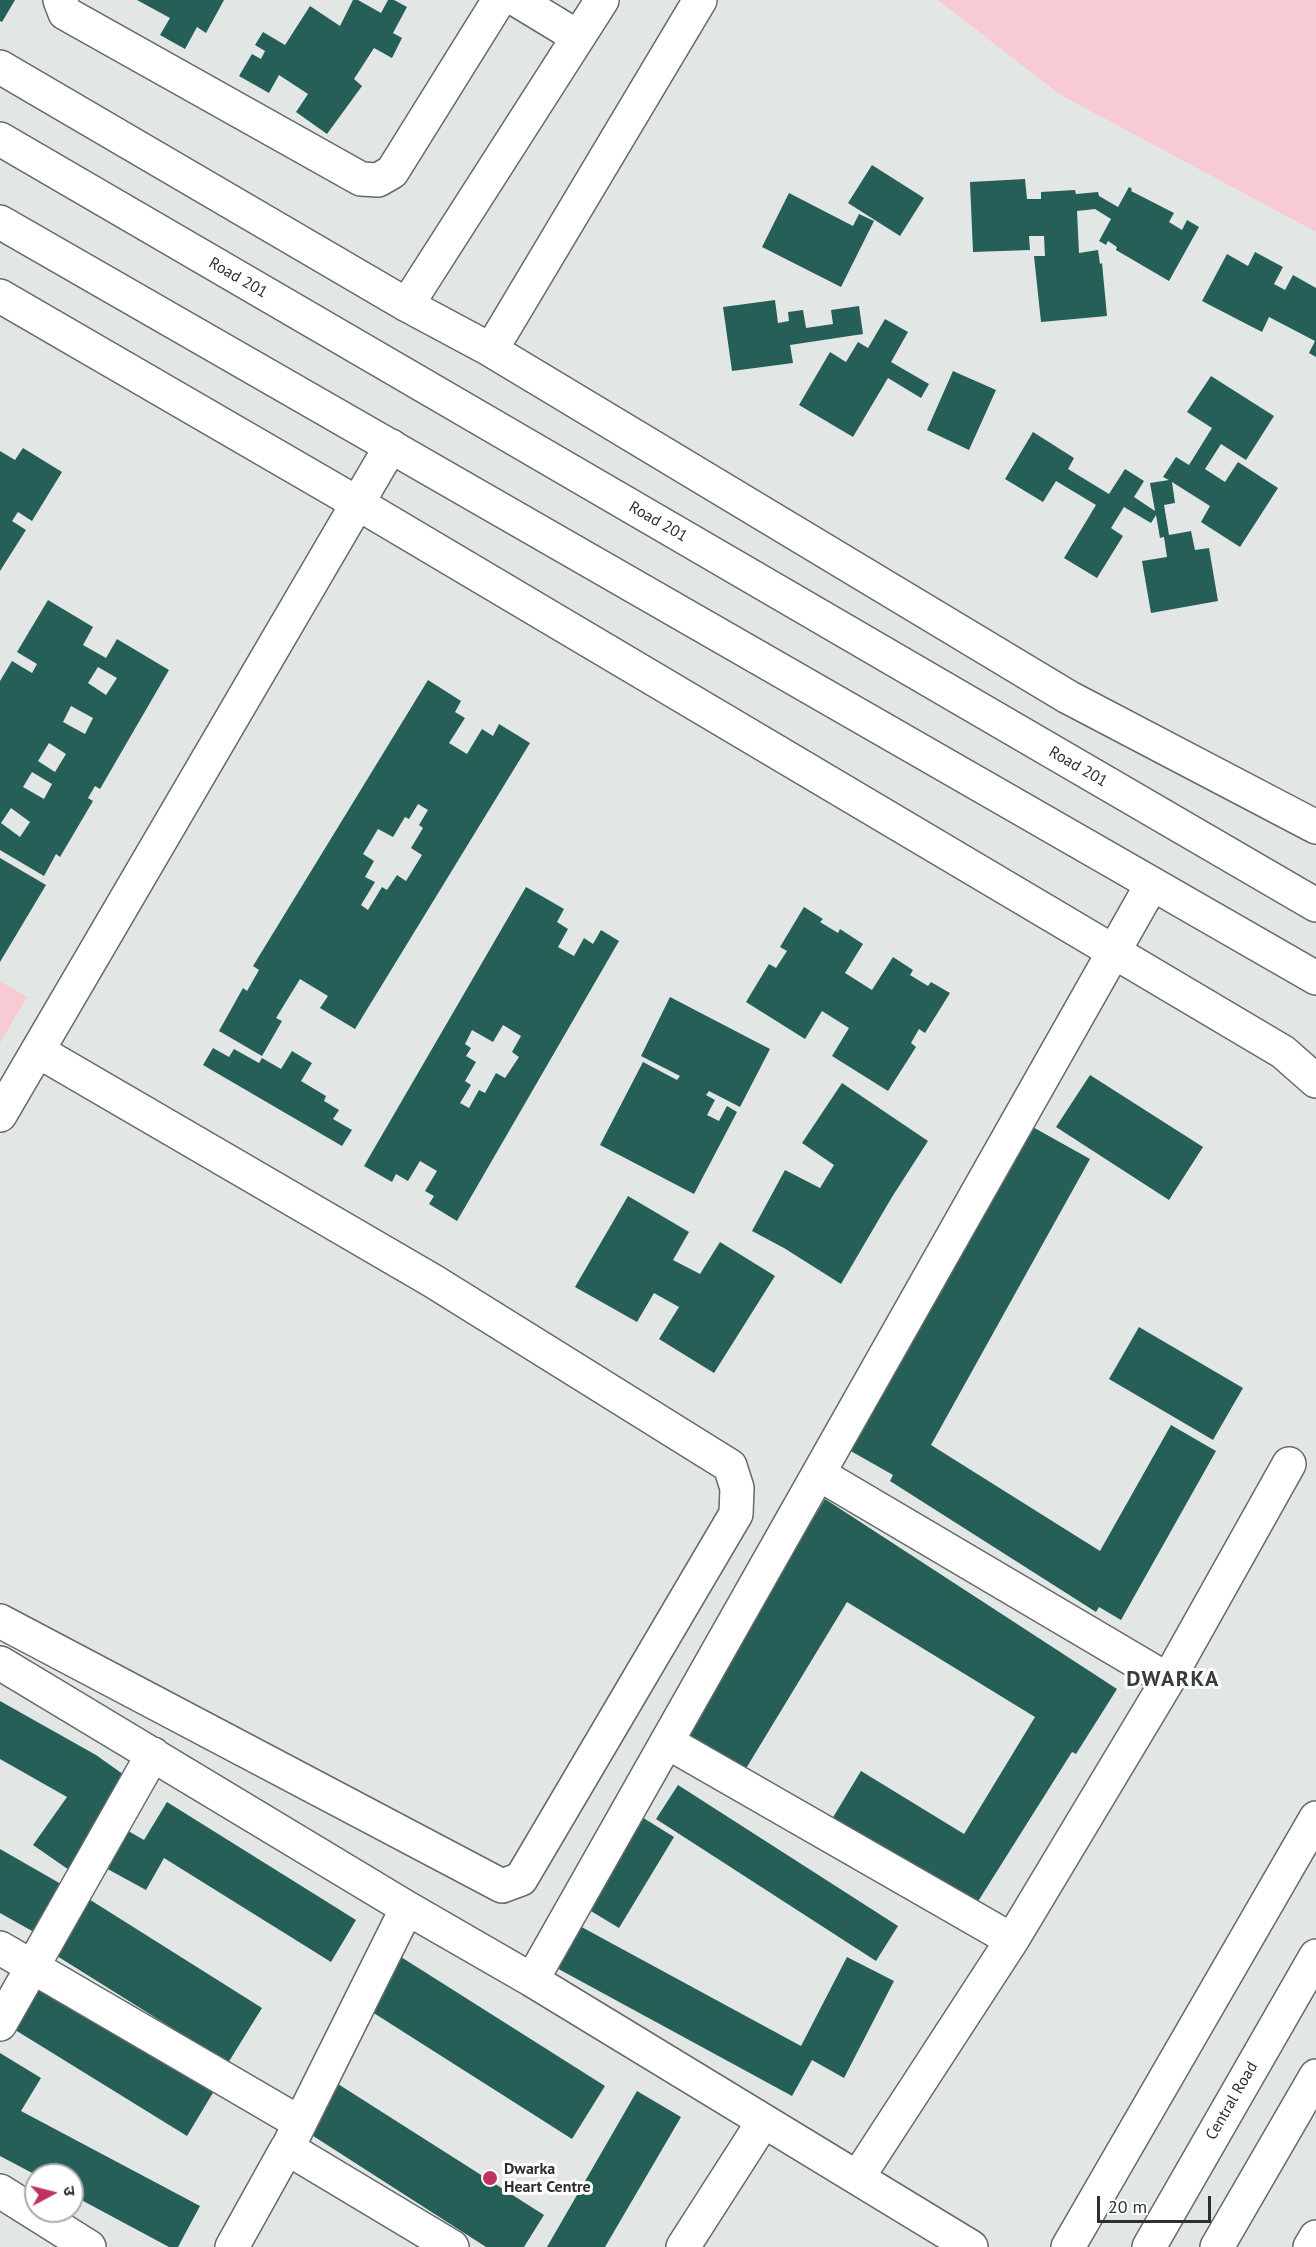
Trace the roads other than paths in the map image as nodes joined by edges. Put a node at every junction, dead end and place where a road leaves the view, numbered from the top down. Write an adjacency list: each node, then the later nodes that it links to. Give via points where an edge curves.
1 (60, 0): 2 (street, via 65,13 361,179 378,180 392,172)
2 (499, 0)
3 (517, 0): 6 (street)
4 (602, 0): 6 (street)
5 (700, 0): 12 (street)
6 (578, 36): 11 (street)
7 (0, 67): 11 (street)
8 (0, 139): 17 (street, Road 201)
9 (0, 222): 13 (street)
10 (0, 296): 14 (street)
11 (407, 305): 12 (street)
12 (490, 350): 15 (street, via 1068,697)
13 (391, 446): 14 (street); 16 (street)
14 (357, 503): 18 (street); 20 (street)
15 (1316, 827)
16 (1152, 884): 18 (street); 19 (street)
17 (1316, 905)
18 (1113, 952): 21 (street, via 1282,1052); 24 (street)
19 (1316, 978)
20 (38, 1051): 22 (street); 25 (street, via 433,1281 730,1466 737,1488 736,1514 521,1879 502,1886)
21 (1316, 1081)
22 (0, 1115)
23 (1289, 1464): 27 (street)
24 (819, 1474): 27 (street); 28 (street)
25 (0, 1622)
26 (0, 1664): 29 (street)
27 (1168, 1680): 32 (street)
28 (667, 1742): 32 (street); 36 (street)
29 (153, 1754): 31 (street); 35 (street)
30 (1316, 1818): 49 (street)
31 (407, 1908): 36 (street); 40 (street)
32 (1012, 1940): 41 (street)
33 (0, 1948): 35 (street)
34 (1316, 1956): 50 (street, Central Road)
35 (32, 1968): 37 (street); 40 (street)
36 (532, 1980): 39 (street)
37 (0, 2024)
38 (1316, 2076): 51 (street)
39 (763, 2122): 41 (street); 47 (street)
40 (293, 2135): 45 (street); 46 (street)
41 (858, 2177): 48 (street)
42 (0, 2191): 44 (street)
43 (1316, 2237): 52 (street)
44 (89, 2247)
45 (232, 2247)
46 (452, 2247)
47 (683, 2247)
48 (971, 2247)
49 (1068, 2247)
50 (1149, 2247)
51 (1217, 2247)
52 (1310, 2247)

